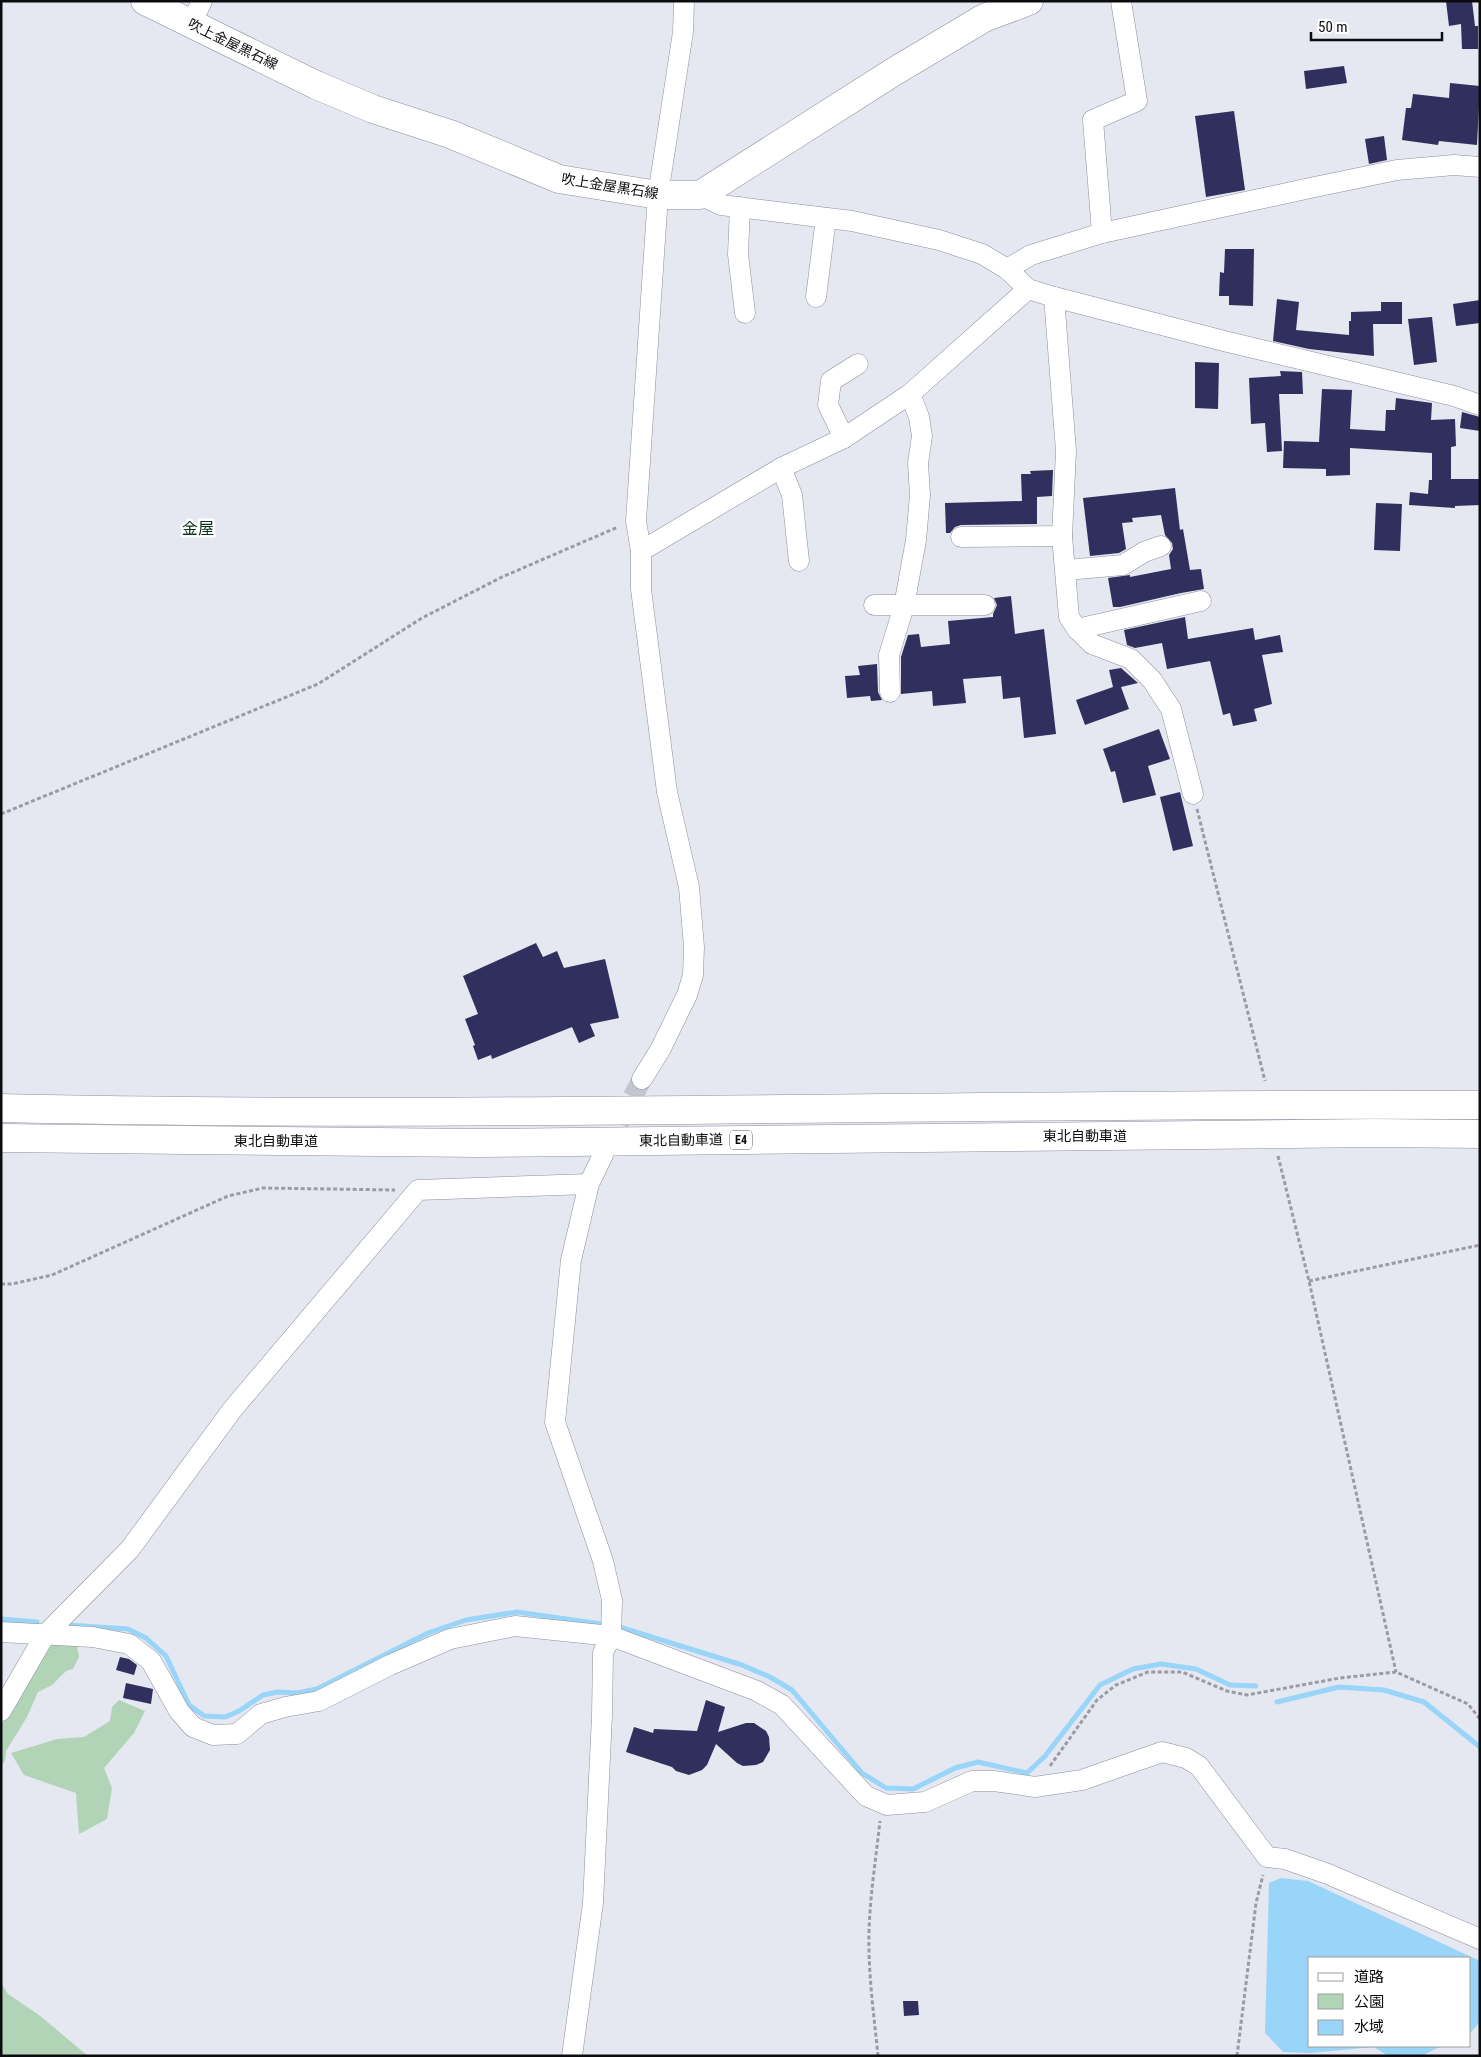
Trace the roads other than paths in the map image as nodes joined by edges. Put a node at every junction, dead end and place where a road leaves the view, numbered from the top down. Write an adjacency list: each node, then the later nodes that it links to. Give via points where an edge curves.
1 (145, 1): 5 (main road, 吹上金屋黒石線)
2 (684, 1): 7 (street, via 683,32)
3 (1028, 1): 8 (main road, via 984,18)
4 (1120, 1): 11 (street, via 1137,101 1093,120)
5 (197, 12): 7 (main road, 吹上金屋黒石線, via 316,85 373,109 450,134 559,179)
6 (1480, 168): 11 (street, via 1454,165 1396,170)
7 (658, 195): 8 (main road, 吹上金屋黒石線); 25 (street, via 636,521)
8 (700, 195): 9 (street, via 721,205)
9 (740, 207): 10 (street); 16 (street, via 738,254)
10 (826, 218): 12 (street, via 939,240 982,254); 15 (street)
11 (1102, 233): 12 (street, via 1031,255)
12 (1007, 269): 13 (street)
13 (1028, 288): 14 (street); 18 (street)
14 (1054, 296): 19 (street); 22 (street, via 1066,450)
15 (816, 297)
16 (745, 313)
17 (858, 364): 20 (street, via 831,381 828,405)
18 (910, 394): 20 (street); 31 (street, via 922,436 916,540)
19 (1480, 404)
20 (844, 438): 21 (street)
21 (781, 468): 25 (street); 26 (street, via 792,495)
22 (1062, 536): 23 (street); 27 (street)
23 (961, 537)
24 (1161, 546): 27 (street, via 1144,552 1123,566)
25 (641, 551): 35 (street, via 641,589 667,792 689,887 694,947 693,975 687,995)
26 (799, 561)
27 (1066, 570): 32 (street, via 1069,617)
28 (1201, 601): 32 (street)
29 (985, 605): 31 (street)
30 (874, 606): 31 (street)
31 (904, 606): 33 (street, via 889,655)
32 (1077, 629): 34 (street, via 1092,644 1131,659 1152,680 1171,709)
33 (890, 692)
34 (1193, 794)
35 (642, 1079)
36 (1480, 1105): 37 (main road, 東北自動車道 / E4, via 469,1113 230,1113)
37 (1, 1108)
38 (1480, 1134): 39 (main road, 東北自動車道 / E4, via 477,1143)
39 (1, 1138)
40 (603, 1155): 41 (street)
41 (589, 1184): 42 (street, via 571,1260 555,1422 603,1561 612,1600); 44 (street, via 418,1190 232,1410 130,1549)
42 (612, 1629): 44 (street, via 515,1626 450,1639 319,1701 261,1714 237,1734 214,1735 193,1727 179,1711 152,1661 129,1644 93,1637); 46 (street, via 757,1691 782,1706 866,1796 887,1805 925,1802 972,1781 994,1780 1035,1787 1082,1780 1162,1752 1186,1758 1199,1766 1267,1857 1285,1859 1328,1874); 47 (street, via 603,1653 593,1903)
43 (1, 1632): 44 (street)
44 (45, 1635): 45 (street)
45 (1, 1710)
46 (1480, 1939)
47 (572, 2056)

